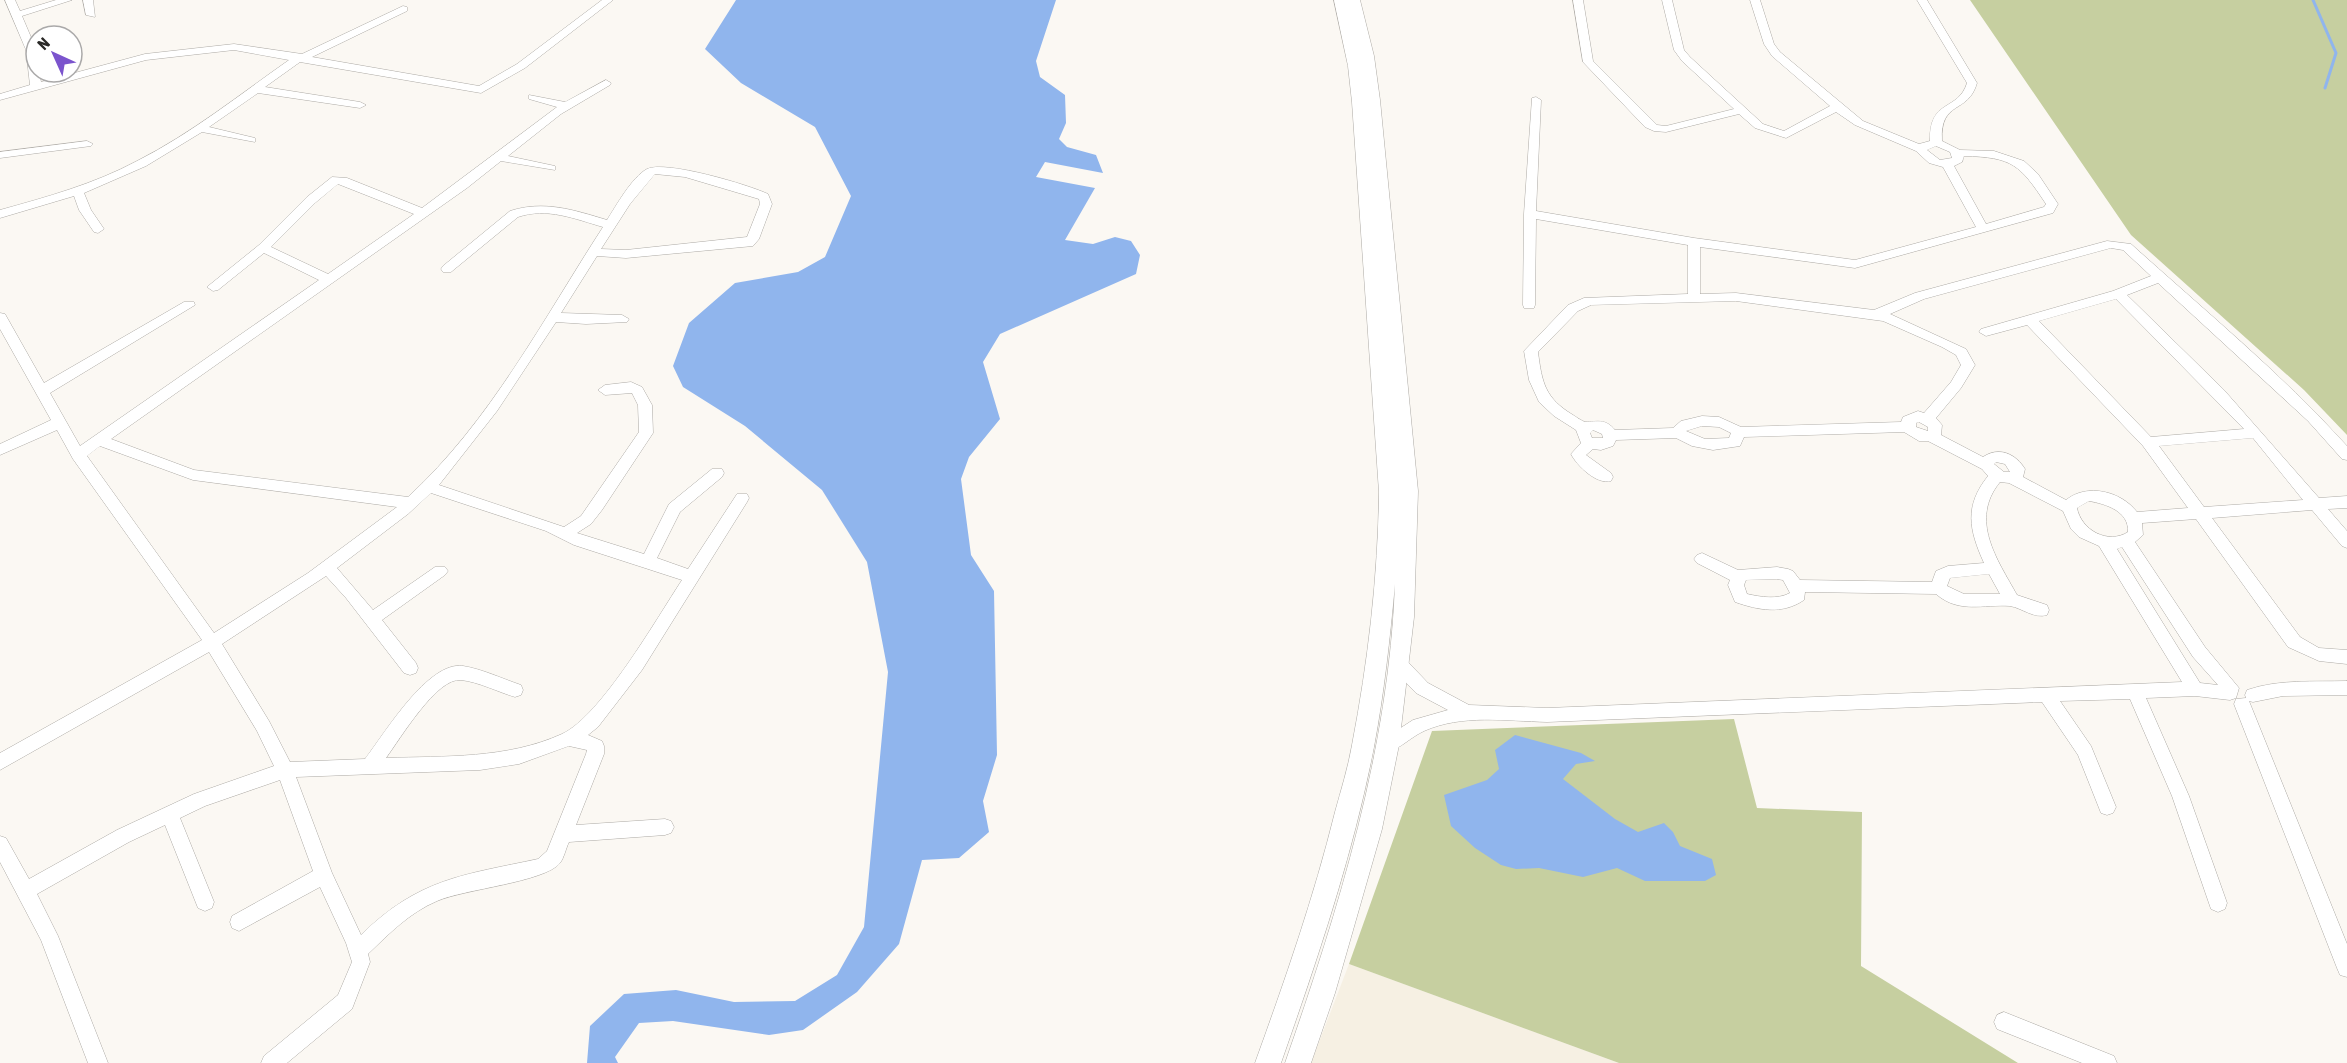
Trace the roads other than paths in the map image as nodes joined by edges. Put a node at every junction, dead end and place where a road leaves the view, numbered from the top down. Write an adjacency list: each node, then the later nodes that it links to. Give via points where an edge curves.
1 (10, 0): 12 (street)
2 (67, 0): 12 (street)
3 (608, 0): 15 (street)
4 (1341, 0): 136 (main road, via 1360,112 1386,439 1388,550 1363,747 1305,960)
5 (1353, 0): 107 (main road, via 1373,100 1408,491)
6 (1578, 0): 26 (street, via 1588,62 1648,125 1666,129)
7 (1667, 0): 26 (street, via 1680,50)
8 (1755, 0): 25 (street, via 1776,54)
9 (1922, 0): 29 (street, via 1972,83 1971,91 1962,101 1936,123)
10 (92, 1): 13 (street)
11 (403, 9): 14 (street)
12 (16, 15): 18 (street, via 31,50)
13 (91, 15)
14 (301, 57): 15 (street, via 472,90 488,87); 18 (street, via 234,47 185,52 136,60); 19 (street)
15 (521, 66): 16 (street)
16 (536, 70)
17 (606, 83): 24 (street)
18 (36, 87): 20 (street)
19 (255, 89): 23 (street); 27 (street)
20 (0, 97)
21 (533, 98): 24 (street)
22 (1536, 100): 40 (street)
23 (360, 105)
24 (566, 106): 34 (street)
25 (1837, 107): 26 (street, via 1786,135 1759,126); 31 (street, via 1881,134)
26 (1741, 110)
27 (199, 128): 28 (street); 37 (street, via 135,166)
28 (250, 140)
29 (1936, 143): 31 (street, via 1925,144); 32 (street)
30 (87, 144): 33 (street)
31 (1921, 149): 35 (street, via 1929,160)
32 (1958, 153): 35 (street, via 1958,160); 42 (street, via 1995,154 2021,164 2052,204 2049,210)
33 (0, 155)
34 (498, 157): 36 (street); 38 (street)
35 (1947, 164): 42 (street)
36 (551, 168)
37 (78, 192): 39 (street); 43 (street)
38 (422, 213): 45 (street, via 336,180); 49 (street)
39 (0, 214)
40 (1530, 214): 44 (street); 54 (street)
41 (611, 225): 46 (street); 46 (street, via 640,183 655,170 684,173 758,194 766,204 748,243 626,254); 47 (street, via 552,210 524,209)
42 (1983, 229): 44 (street, via 1856,264)
43 (99, 230)
44 (1694, 242): 52 (street)
45 (263, 249): 49 (street); 50 (street)
46 (594, 252): 57 (street)
47 (447, 269)
48 (2162, 277): 51 (street); 55 (street, via 2132,249 2111,244 1920,296); 75 (street, via 2313,417)
49 (329, 279): 70 (street)
50 (213, 287)
51 (2118, 294): 59 (street); 68 (street)
52 (1694, 297): 55 (street, via 1764,299); 64 (street, via 1589,301 1573,308 1531,351 1539,394 1547,404)
53 (189, 305): 61 (street)
54 (1530, 305)
55 (1874, 315): 65 (street, via 1947,344 1966,359 1965,373)
56 (0, 317): 61 (street)
57 (552, 317): 58 (street); 79 (street, via 464,445)
58 (622, 319)
59 (2029, 320): 60 (street); 71 (street)
60 (1986, 332)
61 (42, 390): 63 (street)
62 (605, 390): 87 (street, via 638,390 645,405 645,434 586,520)
63 (60, 422): 73 (street); 74 (street)
64 (1584, 428): 69 (street, via 1599,425); 72 (street, via 1582,435)
65 (1932, 428): 66 (street, via 1918,416 1910,418 1908,427); 76 (street)
66 (1738, 432): 67 (street, via 1728,424 1700,422 1683,425); 67 (street, via 1735,442 1727,444 1691,442)
67 (1679, 433): 69 (street)
68 (2256, 433): 71 (street); 84 (street)
69 (1610, 435): 72 (street, via 1605,444)
70 (98, 440): 74 (street); 82 (street, via 193,475)
71 (2148, 442): 85 (street)
72 (1590, 443): 78 (street, via 1578,454)
73 (0, 450)
74 (78, 455): 103 (street)
75 (2347, 455)
76 (2001, 469): 83 (street); 94 (street, via 1982,496 1978,512 1979,527)
77 (717, 473): 92 (street, via 674,508)
78 (1606, 477)
79 (428, 487): 82 (street); 87 (street)
80 (742, 498): 96 (street)
81 (2347, 502): 84 (street)
82 (411, 503): 93 (street)
83 (2072, 504): 86 (street, via 2089,495 2099,496 2120,506); 88 (street, via 2073,521 2079,528)
84 (2315, 504): 85 (street); 90 (street)
85 (2201, 514): 86 (street); 106 (street, via 2294,642 2309,652 2331,658)
86 (2133, 518): 89 (street, via 2135,535)
87 (564, 534): 92 (street)
88 (2104, 541): 89 (street); 105 (street)
89 (2127, 541): 104 (street)
90 (2347, 542)
91 (1702, 559): 97 (street)
92 (648, 561): 96 (street)
93 (328, 568): 102 (street); 103 (street)
94 (1994, 568): 99 (street, via 1948,572 1941,575); 100 (street)
95 (440, 571): 102 (street)
96 (692, 577): 116 (street, via 636,665 592,722)
97 (1738, 577): 98 (street, via 1777,573 1788,575); 98 (street, via 1736,585 1742,598 1755,603 1792,601 1798,596)
98 (1796, 586): 99 (street)
99 (1939, 588): 100 (street, via 1960,601)
100 (2012, 600): 101 (street)
101 (2041, 610)
102 (372, 619): 108 (street)
103 (212, 642): 118 (street); 120 (street)
104 (2196, 647): 105 (street); 114 (street)
105 (2170, 648): 111 (street)
106 (2347, 657)
107 (1399, 664): 115 (street, via 1422,688); 117 (main road)
108 (410, 668)
109 (2347, 688): 114 (street, via 2283,689)
110 (515, 690): 119 (street, via 462,673 447,674 430,687)
111 (2195, 690): 112 (street); 114 (street)
112 (2135, 692): 113 (street); 129 (street, via 2175,778)
113 (2046, 695): 115 (street, via 1547,715); 121 (street, via 2085,751)
114 (2239, 695): 132 (street)
115 (1467, 712): 117 (street, via 1419,725)
116 (569, 739): 119 (street, via 519,756 480,762); 124 (street, via 596,746)
117 (1388, 745): 137 (main road, via 1370,829)
118 (0, 762)
119 (369, 767): 120 (street)
120 (285, 770): 122 (street); 126 (street)
121 (2107, 807)
122 (170, 814): 127 (street); 128 (street)
123 (665, 827): 124 (street)
124 (565, 834): 131 (street, via 554,857 543,866 426,896 402,910)
125 (0, 844): 127 (street)
126 (324, 875): 130 (street); 131 (street)
127 (25, 891): 134 (street, via 49,936)
128 (205, 902)
129 (2218, 903)
130 (239, 922)
131 (358, 951): 135 (street, via 361,962 345,1002)
132 (2347, 968)
133 (2004, 1022): 138 (street)
134 (98, 1063)
135 (272, 1063)
136 (1268, 1063)
137 (1298, 1063)
138 (2107, 1063)

